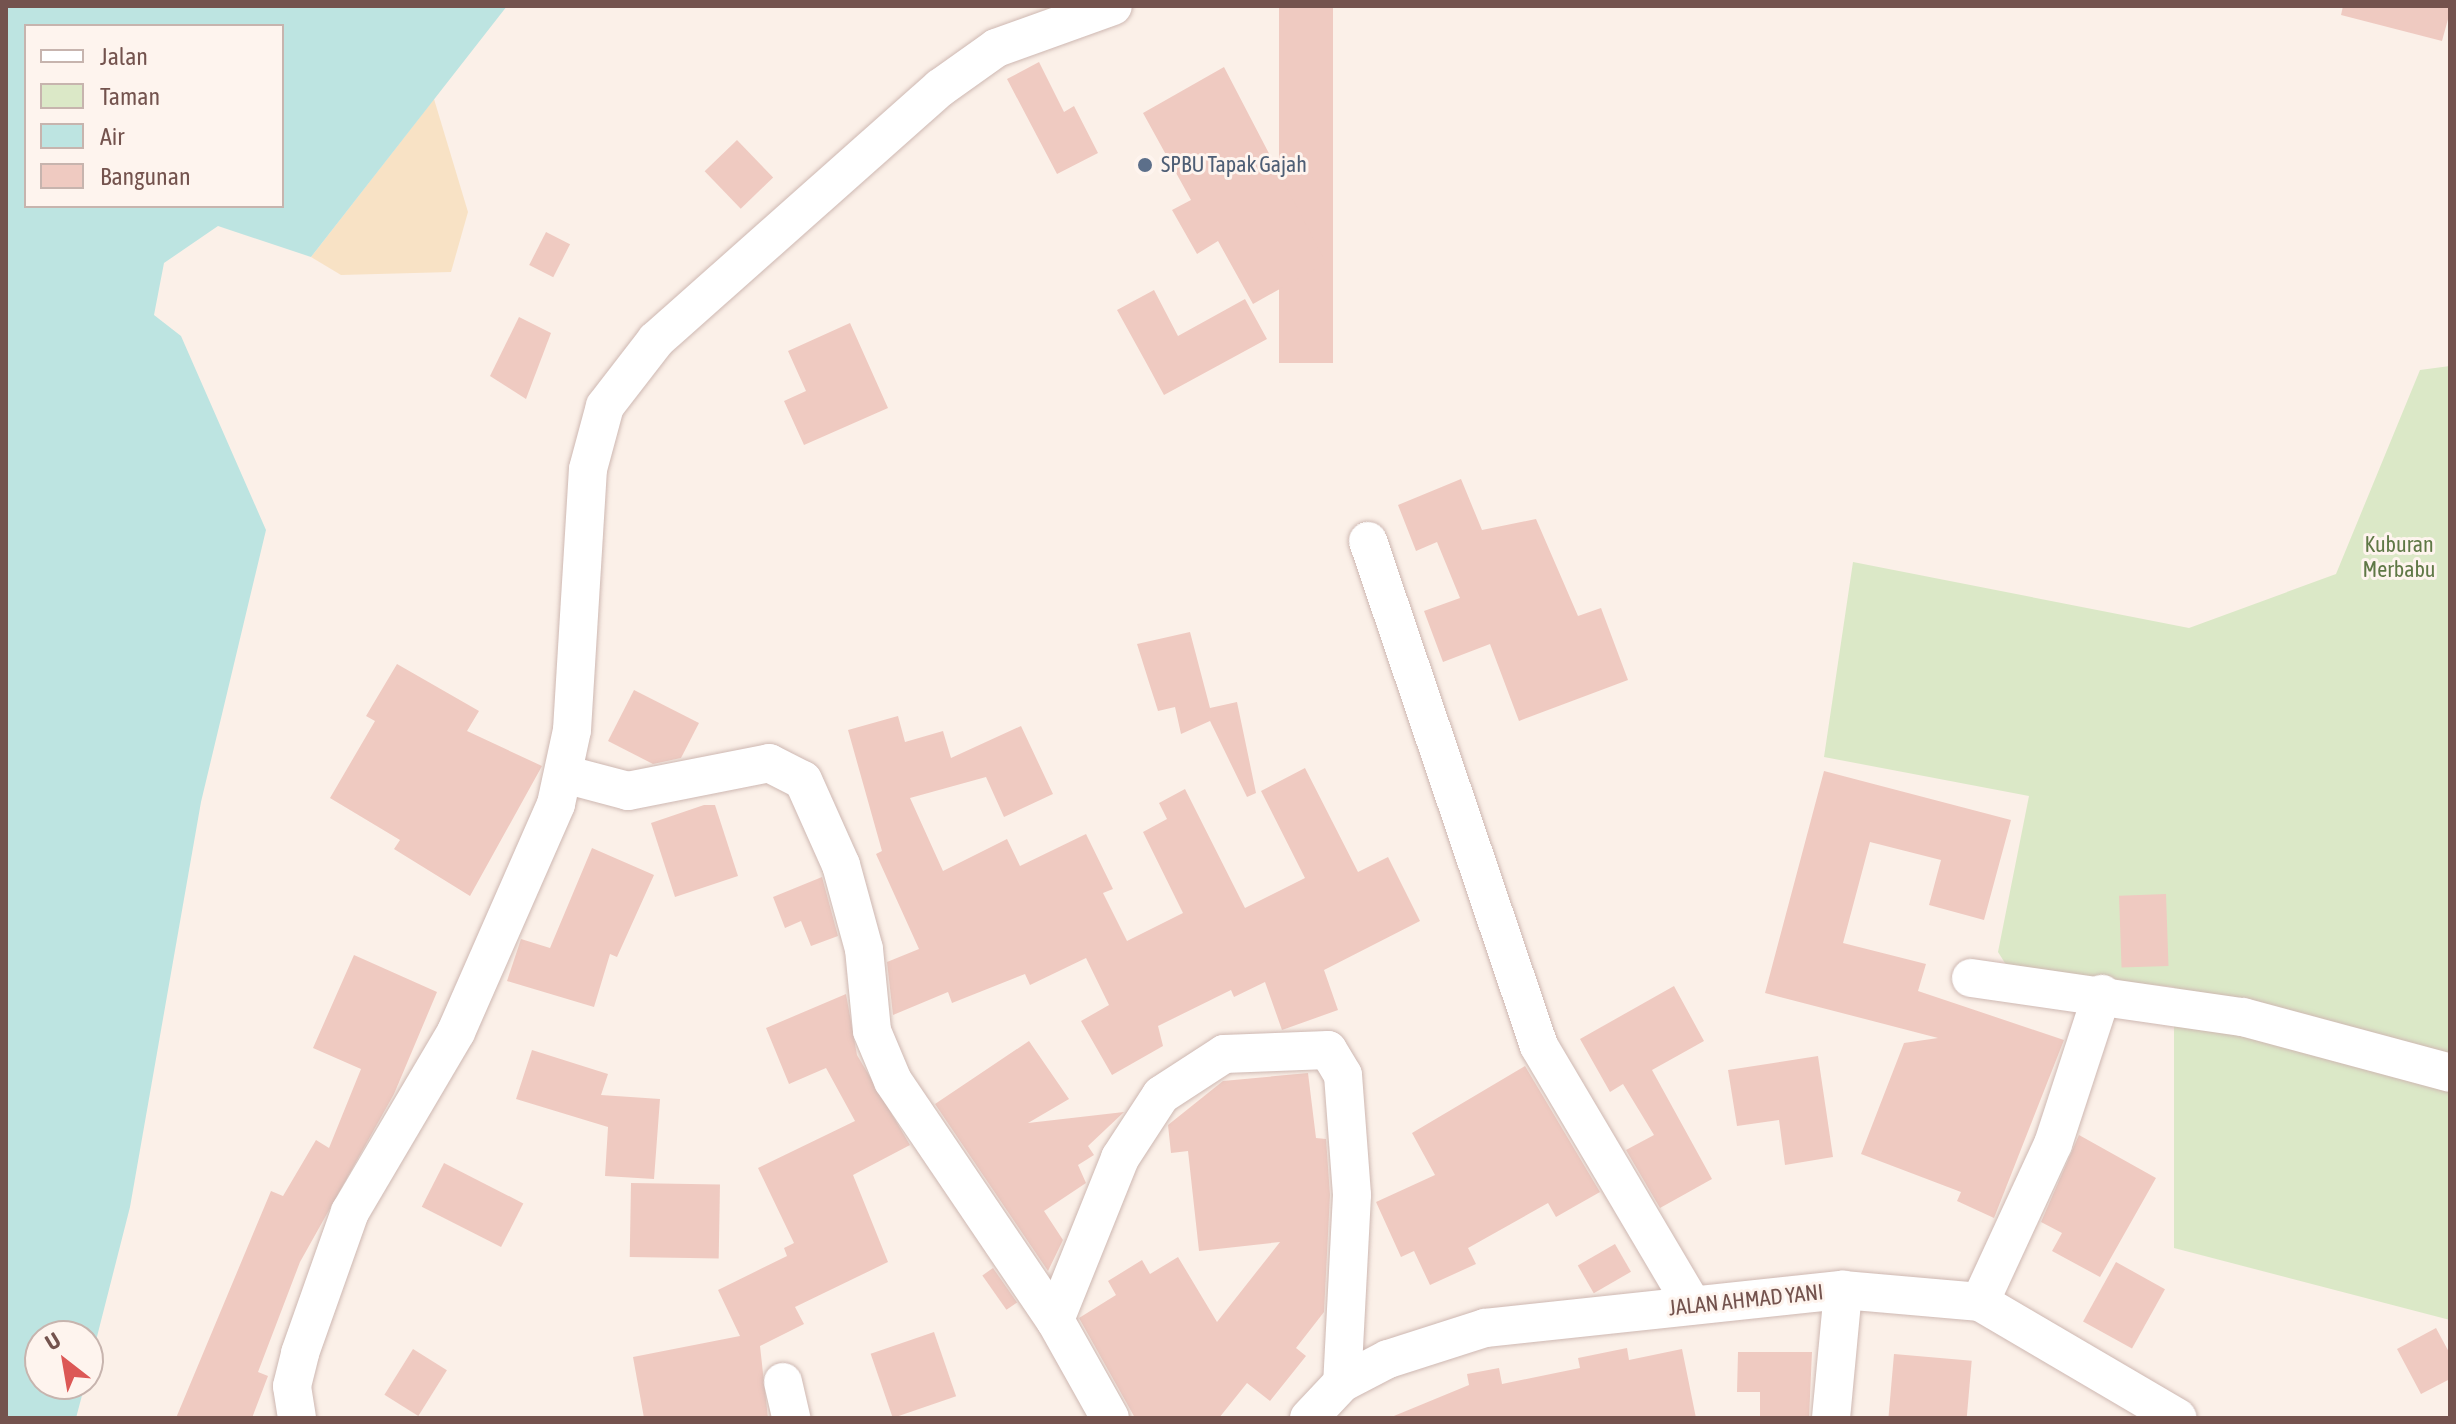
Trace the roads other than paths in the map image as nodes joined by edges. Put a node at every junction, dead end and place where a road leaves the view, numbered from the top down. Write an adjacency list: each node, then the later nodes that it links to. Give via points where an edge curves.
1 (1113, 6): 3 (street, via 1016,38 966,68 626,373 605,406 588,469)
2 (1368, 541): 9 (street, via 1539,1046)
3 (564, 774): 10 (street, via 628,791 769,763 803,780 841,865 864,949 872,1031 893,1081); 12 (street, via 524,887 456,1032 350,1212 300,1353 292,1386)
4 (1971, 978): 5 (street)
5 (2102, 994): 6 (street, via 2243,1017); 8 (street, via 2053,1144)
6 (2450, 1073)
7 (1843, 1290): 8 (street, JALAN AHMAD YANI); 9 (street, JALAN AHMAD YANI); 15 (street)
8 (1980, 1302): 16 (street, JALAN AHMAD YANI)
9 (1692, 1305): 11 (street, JALAN AHMAD YANI, via 1485,1328 1388,1359)
10 (1055, 1320): 11 (street, via 1120,1158 1161,1095 1224,1054 1328,1050 1343,1075 1352,1195); 13 (street)
11 (1342, 1383): 14 (street, JALAN AHMAD YANI)
12 (297, 1418)
13 (1110, 1418)
14 (1309, 1418)
15 (1831, 1418)
16 (2178, 1418)

